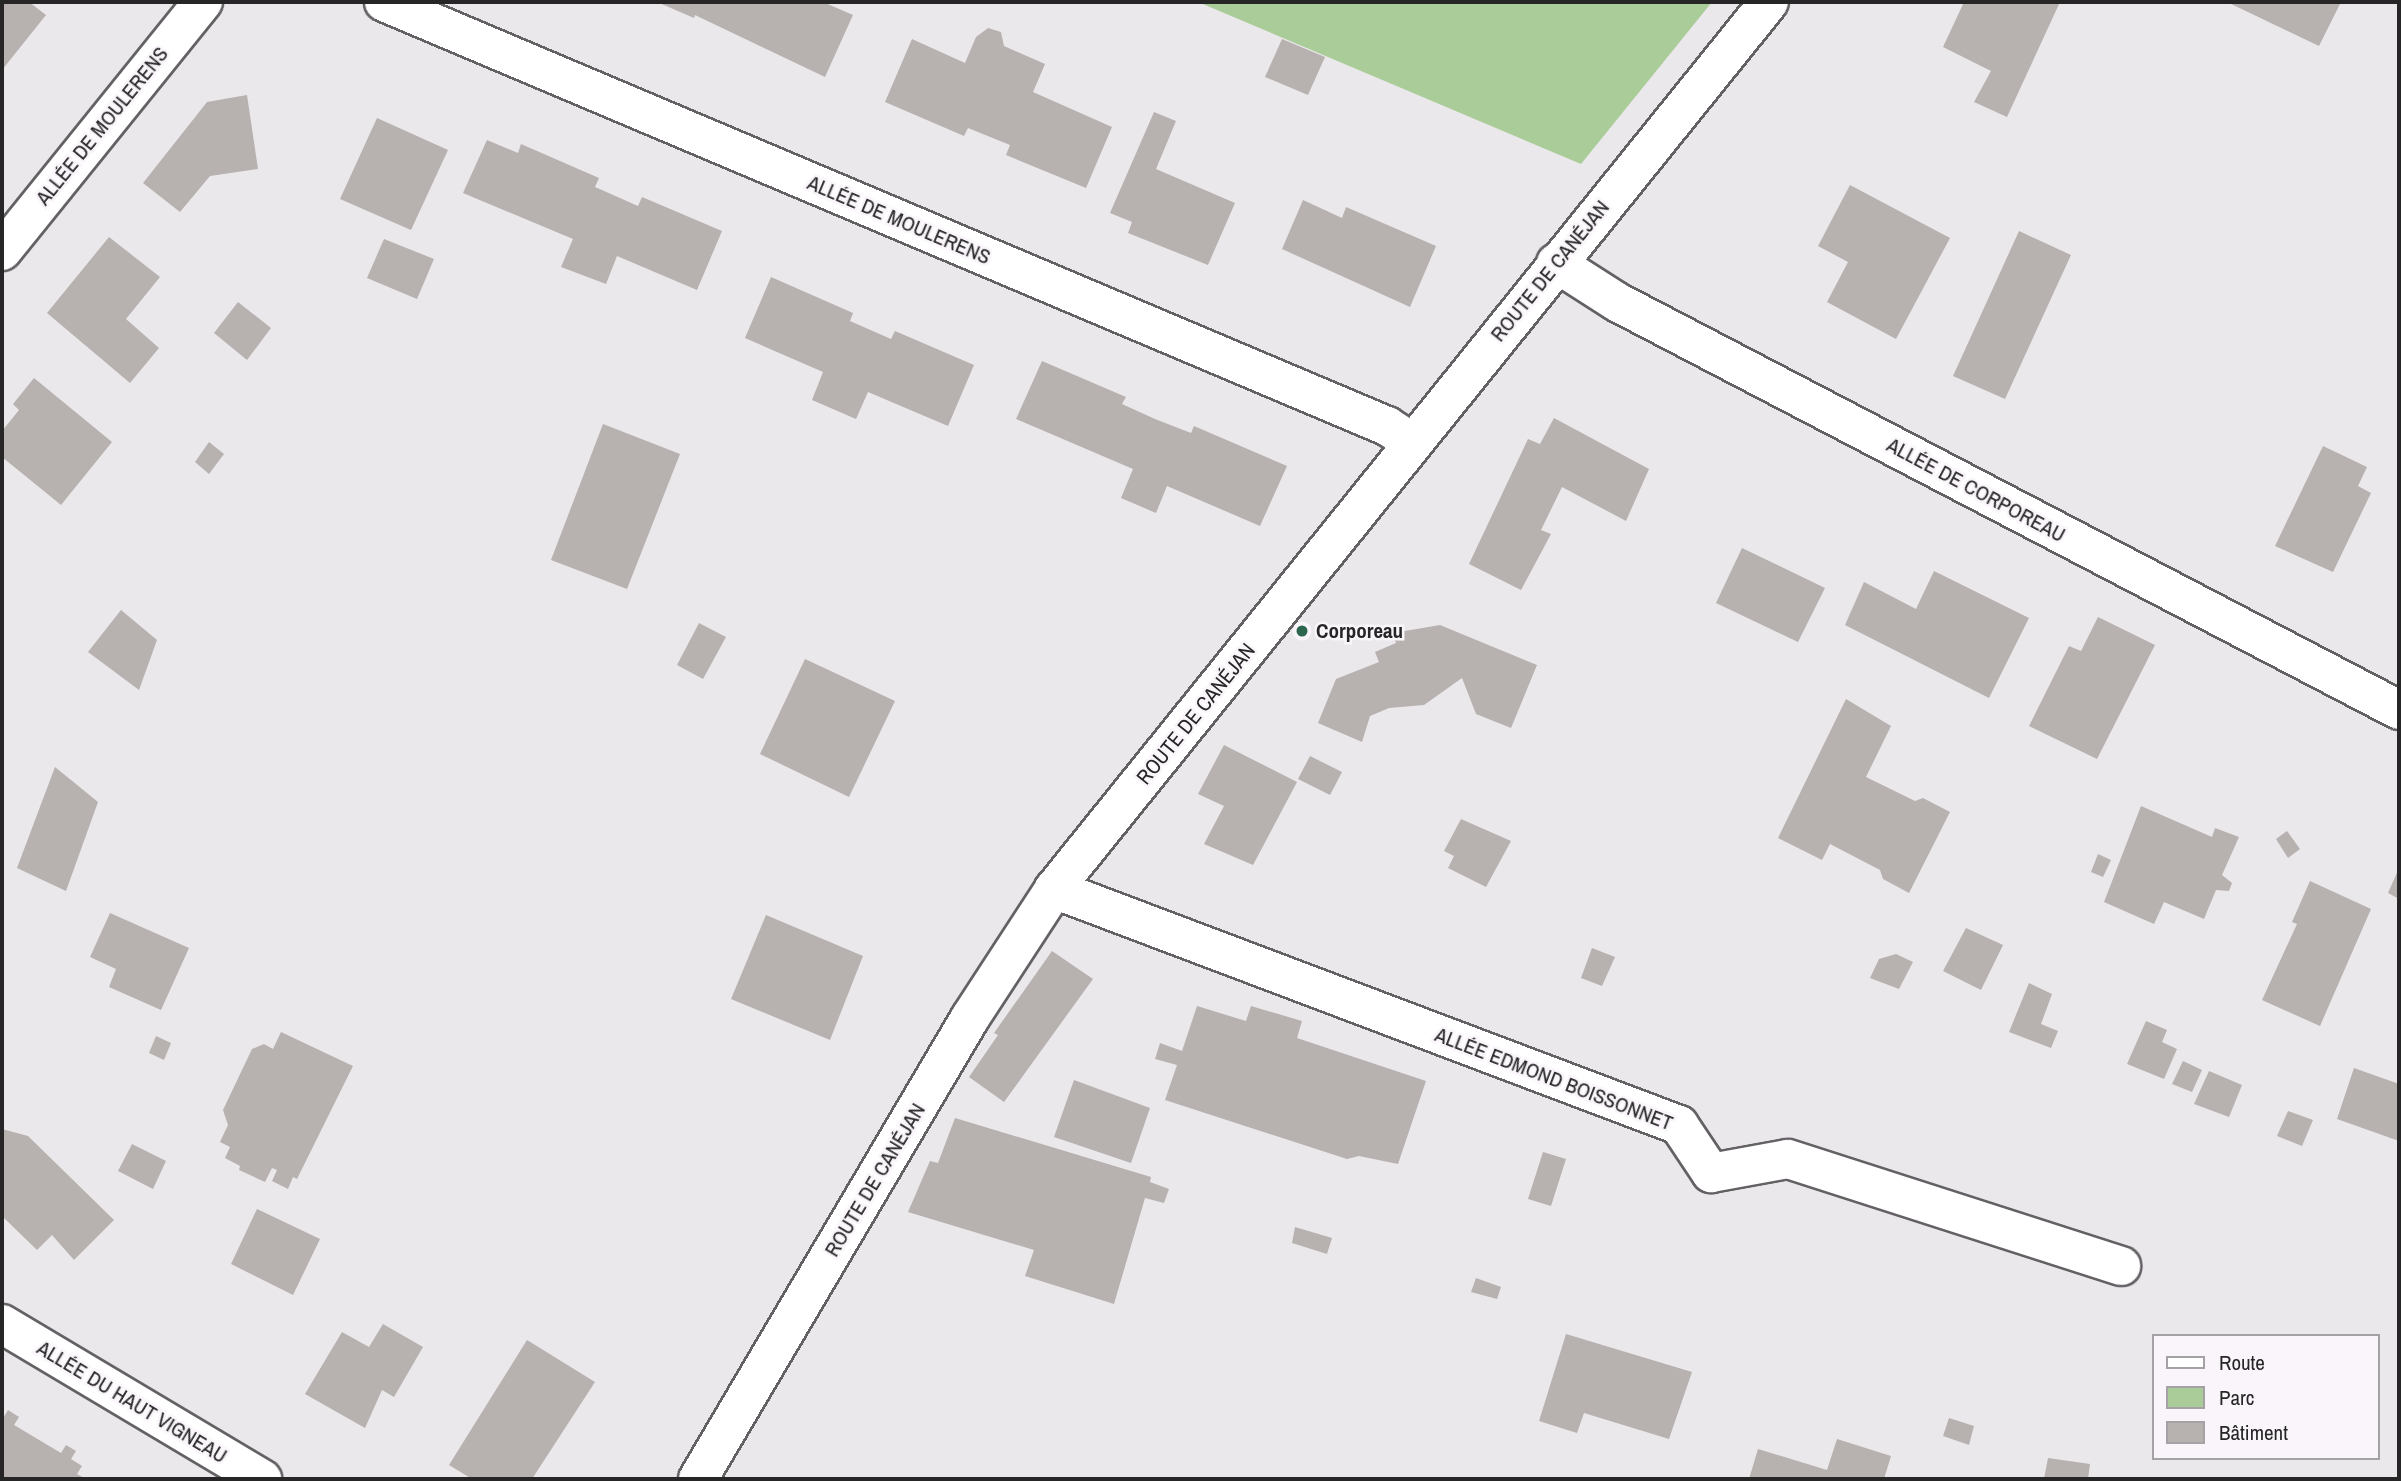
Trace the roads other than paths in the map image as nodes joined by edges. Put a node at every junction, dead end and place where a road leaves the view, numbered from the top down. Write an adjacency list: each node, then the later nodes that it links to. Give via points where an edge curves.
1 (203, 2): 4 (street, ALLÉE DE MOULERENS)
2 (384, 2): 6 (street, ALLÉE DE MOULERENS, via 1374,421)
3 (1769, 2): 5 (street, ROUTE DE CANÉJAN)
4 (2, 251)
5 (1556, 263): 6 (street, ROUTE DE CANÉJAN); 7 (street, ALLÉE DE CORPOREAU, via 1617,302)
6 (1412, 442): 8 (street, ROUTE DE CANÉJAN)
7 (2399, 710)
8 (1054, 889): 9 (street, ALLÉE EDMOND BOISSONNET, via 1679,1125 1711,1173 1788,1159); 12 (street, ROUTE DE CANÉJAN, via 970,1018)
9 (2120, 1266)
10 (2, 1324): 11 (street, ALLÉE DU HAUT VIGNEAU)
11 (262, 1479)
12 (698, 1479)

